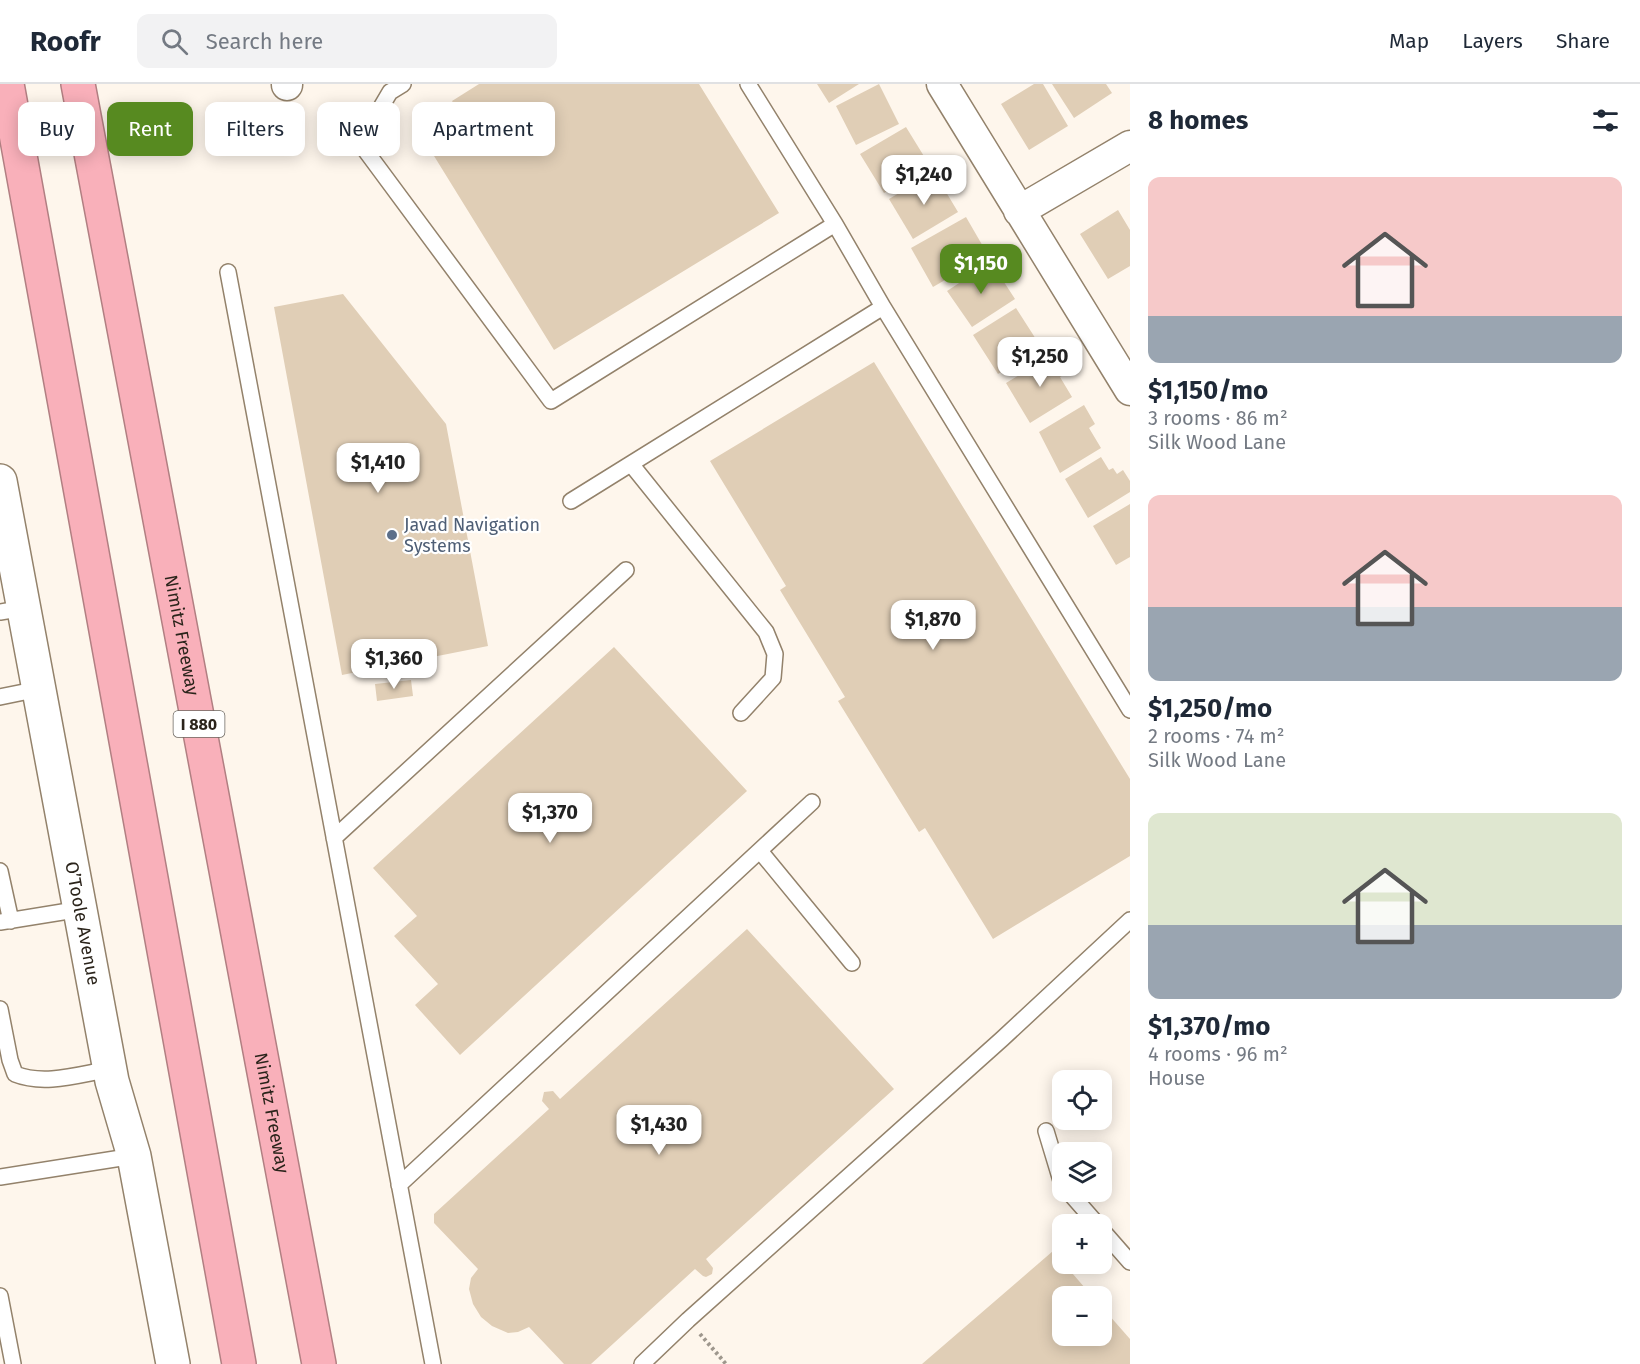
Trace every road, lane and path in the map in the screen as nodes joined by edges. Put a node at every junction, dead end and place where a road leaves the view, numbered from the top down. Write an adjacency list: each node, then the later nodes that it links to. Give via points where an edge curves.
1 (8, 84): 45 (highway)
2 (78, 84): 46 (highway, Nimitz Freeway / I 880)
3 (403, 84): 6 (lane)
4 (748, 84): 9 (lane)
5 (942, 84): 8 (street)
6 (387, 88): 9 (lane, via 360,143 551,401)
7 (1130, 146): 8 (street)
8 (1019, 211): 12 (street)
9 (835, 224): 11 (lane)
10 (228, 272): 23 (lane)
11 (883, 307): 13 (lane); 20 (lane)
12 (1130, 390)
13 (632, 464): 15 (lane); 21 (lane, via 766,632 775,654 773,678)
14 (0, 481): 17 (street, O’Toole Avenue)
15 (571, 501)
16 (626, 570): 23 (lane)
17 (12, 610): 18 (street, O’Toole Avenue)
18 (39, 689): 19 (lane); 26 (street, O’Toole Avenue)
19 (0, 697)
20 (1130, 710)
21 (741, 713)
22 (812, 802): 24 (lane)
23 (334, 838): 36 (lane)
24 (760, 851): 29 (lane); 36 (lane)
25 (0, 871): 28 (lane)
26 (81, 909): 28 (lane); 31 (street, O’Toole Avenue)
27 (1130, 920): 42 (lane)
28 (5, 922)
29 (852, 963)
30 (0, 1009): 31 (lane, via 15,1074 28,1079 54,1079)
31 (111, 1068): 34 (street, O’Toole Avenue)
32 (1046, 1131): 33 (lane)
33 (1052, 1151)
34 (134, 1156): 35 (lane); 44 (street, O’Toole Avenue)
35 (0, 1178)
36 (399, 1185): 47 (lane)
37 (1078, 1202): 38 (lane)
38 (1088, 1214)
39 (1112, 1242): 40 (lane)
40 (1130, 1262)
41 (0, 1296): 43 (lane)
42 (688, 1320): 48 (lane); 49 (path)
43 (13, 1364)
44 (173, 1364)
45 (239, 1364)
46 (320, 1364)
47 (433, 1364)
48 (642, 1364)
49 (726, 1364)

